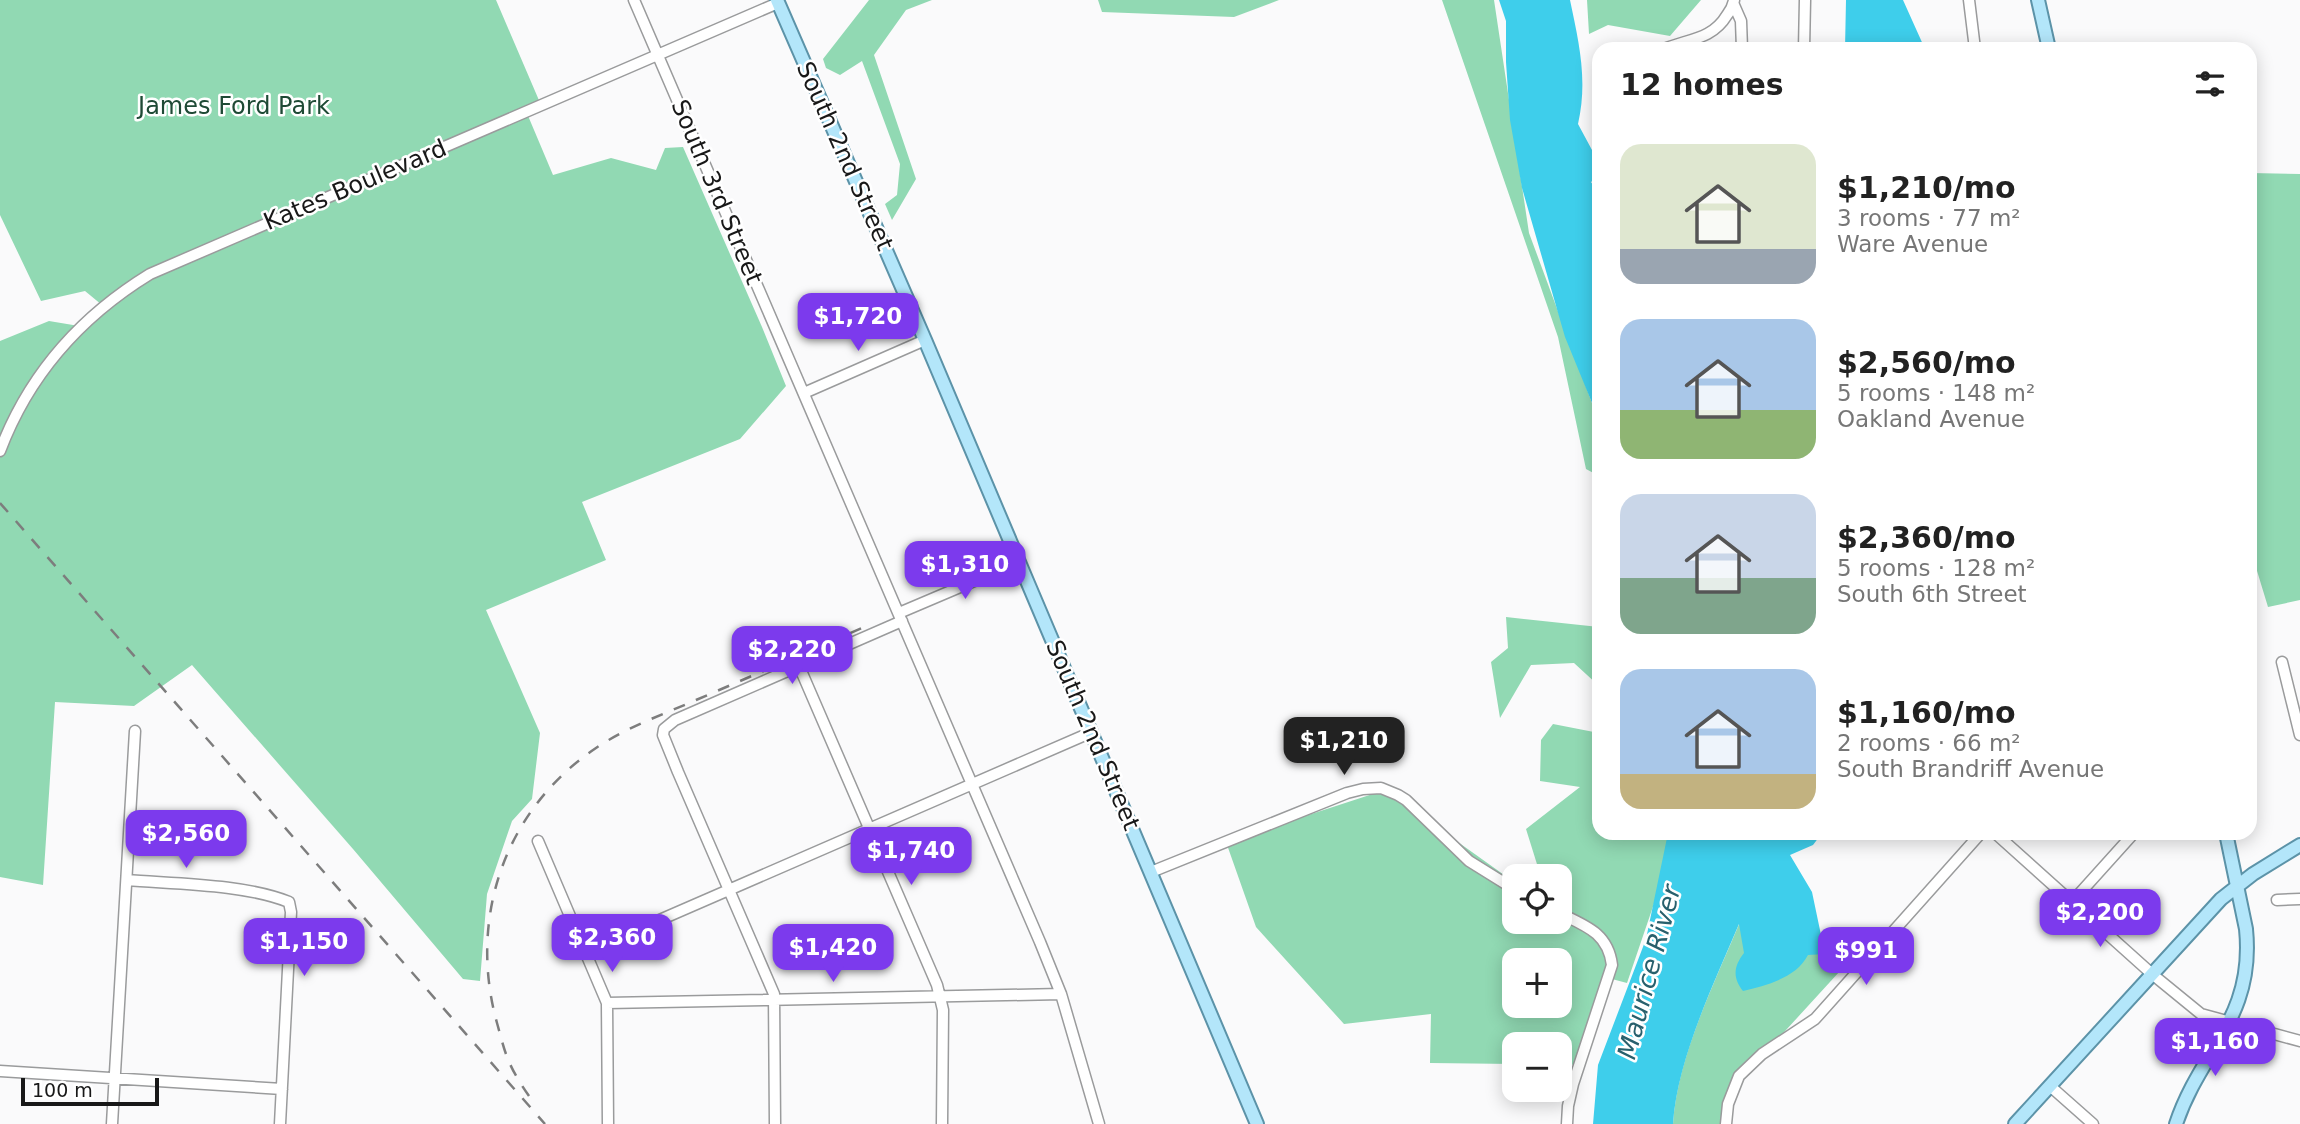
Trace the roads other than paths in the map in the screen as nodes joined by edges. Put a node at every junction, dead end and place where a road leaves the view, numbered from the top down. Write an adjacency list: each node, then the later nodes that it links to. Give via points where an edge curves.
1 (634, 0): 12 (street, South 3rd Street)
2 (1805, 0): 9 (street)
3 (1969, 0): 10 (street)
4 (2038, 0): 11 (main road)
5 (777, 1): 12 (street, Kates Boulevard); 13 (main road, South 2nd Street)
6 (1734, 3): 7 (street, via 1710,34); 8 (street)
7 (1685, 42)
8 (1742, 42)
9 (1804, 42)
10 (1974, 42)
11 (2047, 42)
12 (657, 55): 14 (street, South 3rd Street); 15 (street, Kates Boulevard, via 141,280 88,318 52,356 21,404)
13 (925, 340): 14 (street); 16 (main road, South 2nd Street)
14 (804, 393): 17 (street, South 3rd Street)
15 (0, 451)
16 (1019, 562): 17 (street); 22 (main road, South 2nd Street)
17 (901, 617): 19 (street); 24 (street, South 3rd Street)
18 (2282, 662): 20 (street)
19 (799, 666): 25 (street); 36 (street, via 666,726 663,735)
20 (2297, 705): 23 (street)
21 (135, 731): 33 (street)
22 (1092, 732): 24 (street); 32 (main road, South 2nd Street)
23 (2300, 735)
24 (972, 785): 25 (street); 43 (street, South 3rd Street)
25 (869, 829): 36 (street); 44 (street)
26 (1975, 840): 61 (street, via 1815,1019 1756,1058 1740,1076 1728,1104)
27 (2002, 840): 39 (street)
28 (2128, 840): 39 (street)
29 (2227, 840): 35 (main road)
30 (538, 841): 41 (street)
31 (2300, 845): 35 (main road)
32 (1151, 872): 34 (street, via 1347,793 1381,789 1406,800 1469,861); 59 (main road, South 2nd Street)
33 (127, 880): 50 (street); 52 (street, via 242,891 289,902)
34 (1502, 882)
35 (2237, 886): 42 (main road); 47 (main road, via 2246,929 2246,969)
36 (729, 890): 41 (street); 45 (street)
37 (2277, 900): 38 (street)
38 (2300, 900)
39 (2071, 903): 42 (street)
40 (1572, 921): 60 (street, via 1602,938 1612,965 1573,1084)
41 (586, 952): 46 (street)
42 (2152, 974): 47 (street, via 2201,1014); 51 (main road)
43 (1060, 994): 44 (street); 58 (street, South 3rd Street)
44 (941, 997): 45 (street); 57 (street)
45 (775, 1001): 46 (street); 56 (street)
46 (607, 1003): 55 (street)
47 (2230, 1022): 48 (street); 64 (main road, via 2192,1085)
48 (2300, 1041)
49 (0, 1071): 50 (street)
50 (115, 1079): 52 (street); 53 (street)
51 (2050, 1086): 62 (main road); 63 (street)
52 (282, 1089): 54 (street)
53 (112, 1124)
54 (280, 1124)
55 (608, 1124)
56 (775, 1124)
57 (942, 1124)
58 (1099, 1124)
59 (1258, 1124)
60 (1567, 1124)
61 (1726, 1124)
62 (2015, 1124)
63 (2093, 1124)
64 (2176, 1124)

